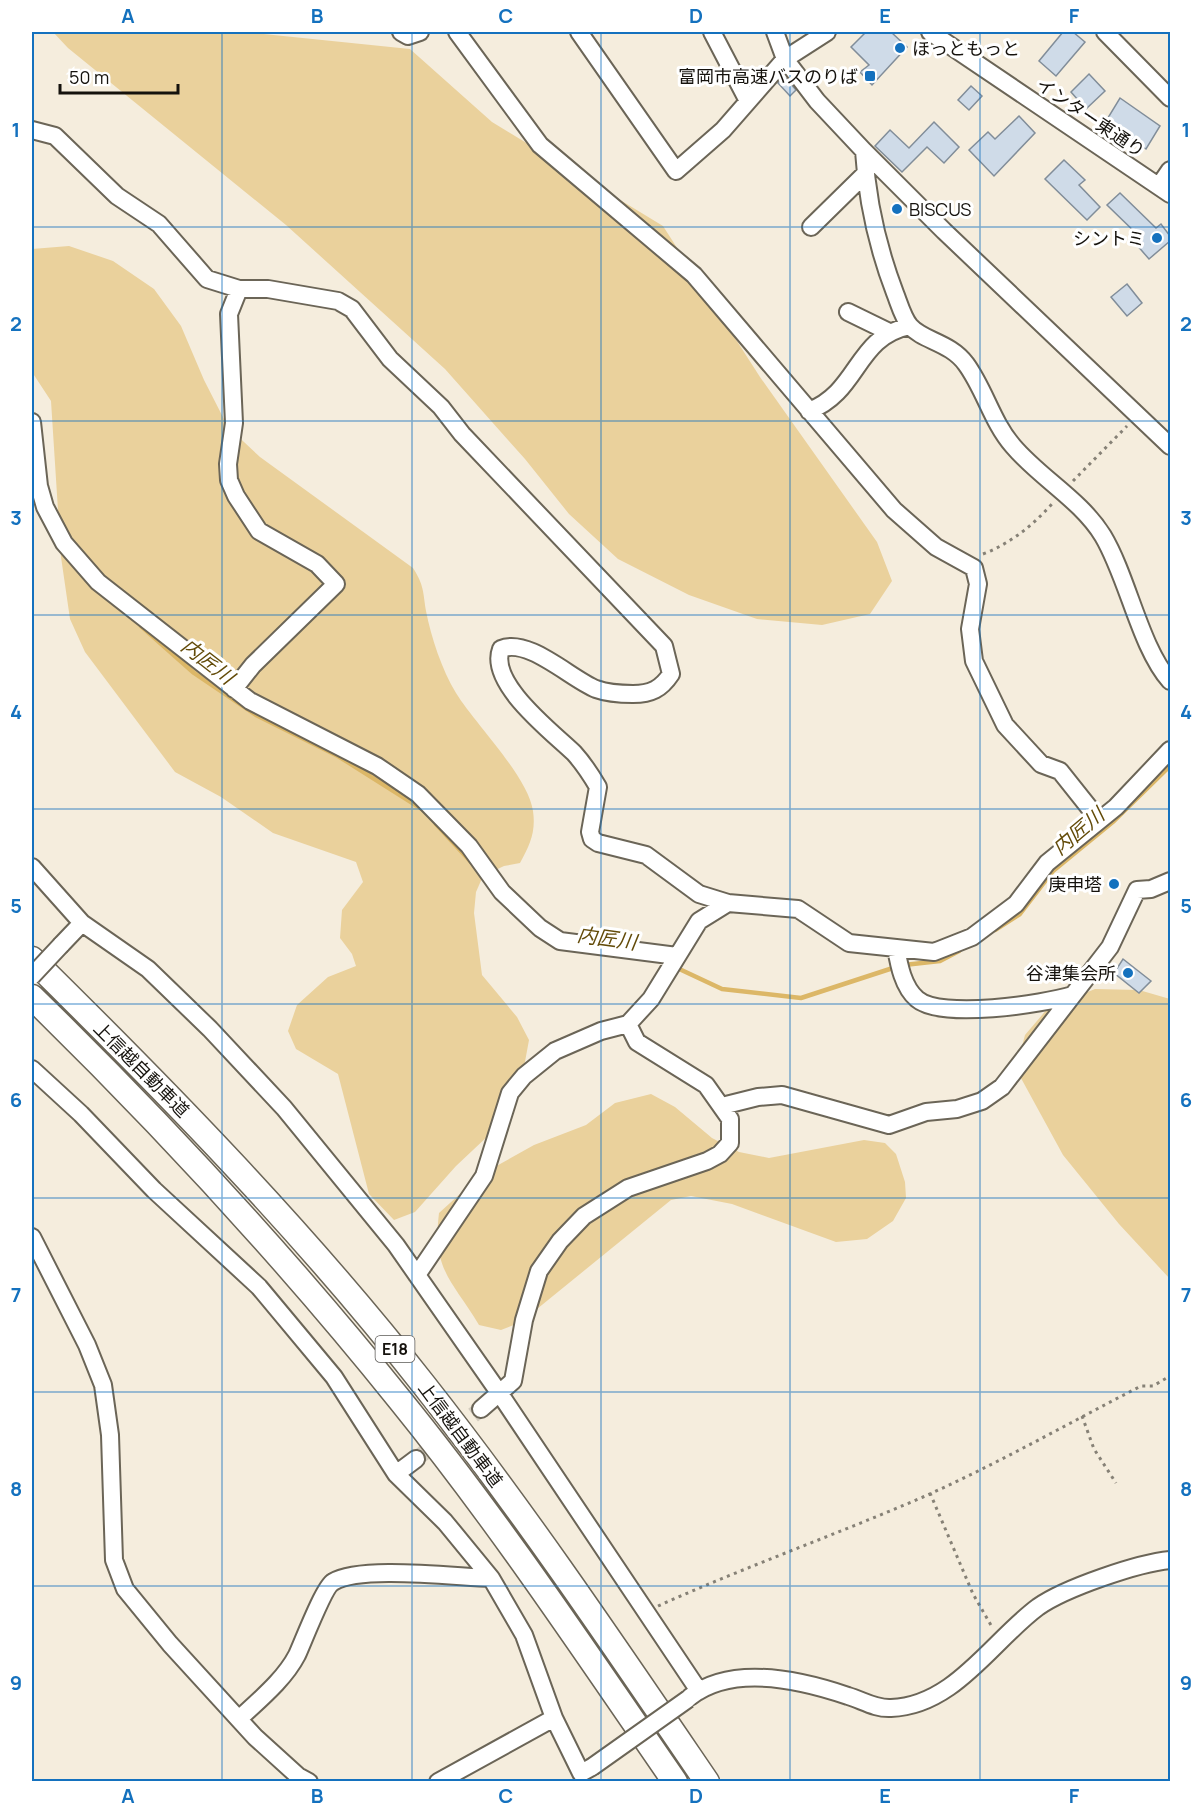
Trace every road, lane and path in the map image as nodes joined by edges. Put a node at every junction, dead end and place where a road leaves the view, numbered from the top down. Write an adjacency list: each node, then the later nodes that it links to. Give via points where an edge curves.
1 (401, 32): 2 (street, via 408,36)
2 (420, 32)
3 (457, 32): 23 (street, via 540,145 694,275)
4 (579, 32): 12 (street, via 676,171 723,130)
5 (712, 32): 12 (street)
6 (775, 32): 10 (street)
7 (827, 32): 10 (street)
8 (930, 32): 17 (street, インター東通り)
9 (1105, 32): 11 (street)
10 (785, 59): 12 (street); 14 (street, via 817,101)
11 (1170, 98)
12 (748, 101)
13 (32, 130): 19 (street, via 55,136 117,196 159,224 207,279)
14 (864, 151): 16 (street); 25 (street)
15 (1170, 170): 17 (street)
16 (865, 174): 18 (street); 21 (street, via 880,256)
17 (1165, 190)
18 (811, 227)
19 (239, 289): 27 (street, via 229,314 234,423 229,480 259,531 317,564 336,584 253,665); 32 (street, via 268,289 338,302 352,309 390,359 441,407 664,646 672,674 663,687 646,694 597,689 524,647 509,645 501,649 498,665 513,692 575,755 598,787 592,839 646,855 699,894)
20 (848, 312): 22 (street)
21 (910, 326): 22 (street); 26 (street, via 956,351 982,387 998,426 1014,448 1063,491 1102,535)
22 (889, 332): 23 (street, via 865,353 840,393)
23 (809, 411): 29 (street, via 894,510 936,547 974,568 978,584 970,629 974,661 1005,725 1041,764 1060,771)
24 (32, 422): 27 (street, via 39,486 64,543 98,582)
25 (1170, 446)
26 (1170, 681)
27 (234, 689): 36 (street, via 280,717 377,765 418,794 470,846 502,892 560,941)
28 (1170, 750): 29 (street)
29 (1099, 820): 35 (street, via 1047,863 1016,904 972,937 934,952)
30 (32, 867): 33 (street)
31 (1170, 881): 39 (street, via 1137,890 1110,947)
32 (728, 903): 35 (street, via 798,909 849,944); 36 (street, via 699,921)
33 (81, 923): 38 (street, bridge); 46 (street, via 148,969 210,1029 284,1108)
34 (32, 940): 44 (highway, via 223,1144)
35 (896, 948): 39 (street, via 907,985 916,998 935,1006 967,1010 1049,1002)
36 (677, 956): 41 (street, via 651,999)
37 (32, 959): 44 (highway, 上信越自動車道 / E18)
38 (32, 976)
39 (1073, 994): 43 (street, via 1002,1087 982,1101 957,1109 926,1112 889,1125 782,1095)
40 (32, 997): 64 (highway, 上信越自動車道 / E18, via 251,1224 401,1401 472,1492)
41 (628, 1024): 43 (street, via 637,1042 705,1085); 46 (street, via 555,1051 524,1076 510,1093 484,1176)
42 (32, 1069): 52 (street, via 259,1287 334,1377)
43 (722, 1106): 48 (street, via 730,1119 732,1137 720,1154 628,1188 584,1216 560,1241 539,1271 524,1320 513,1381)
44 (279, 1213): 65 (highway, 上信越自動車道 / E18, via 423,1384 498,1482)
45 (32, 1237): 61 (street, via 103,1385 110,1435 114,1560 125,1589)
46 (417, 1275): 48 (street)
47 (1170, 1376): 50 (path)
48 (500, 1394): 49 (street); 57 (street)
49 (481, 1408)
50 (1082, 1416): 53 (path, via 1094,1449); 54 (path)
51 (416, 1459): 52 (street)
52 (396, 1474): 56 (street, via 446,1522)
53 (1116, 1484)
54 (930, 1493): 57 (path); 58 (path, via 973,1594 986,1620)
55 (1170, 1560): 58 (street, via 1154,1561 1098,1579 1039,1606)
56 (491, 1578): 60 (street, via 524,1635); 61 (street, via 372,1573 345,1576 330,1583 295,1658)
57 (646, 1611): 59 (street)
58 (1003, 1640): 59 (street, via 958,1681 922,1700 891,1708 876,1707 797,1682 756,1678 718,1682)
59 (693, 1695): 60 (street, bridge, via 581,1773)
60 (554, 1718): 63 (street)
61 (239, 1719): 62 (street)
62 (309, 1782)
63 (438, 1782)
64 (675, 1782)
65 (707, 1782)

